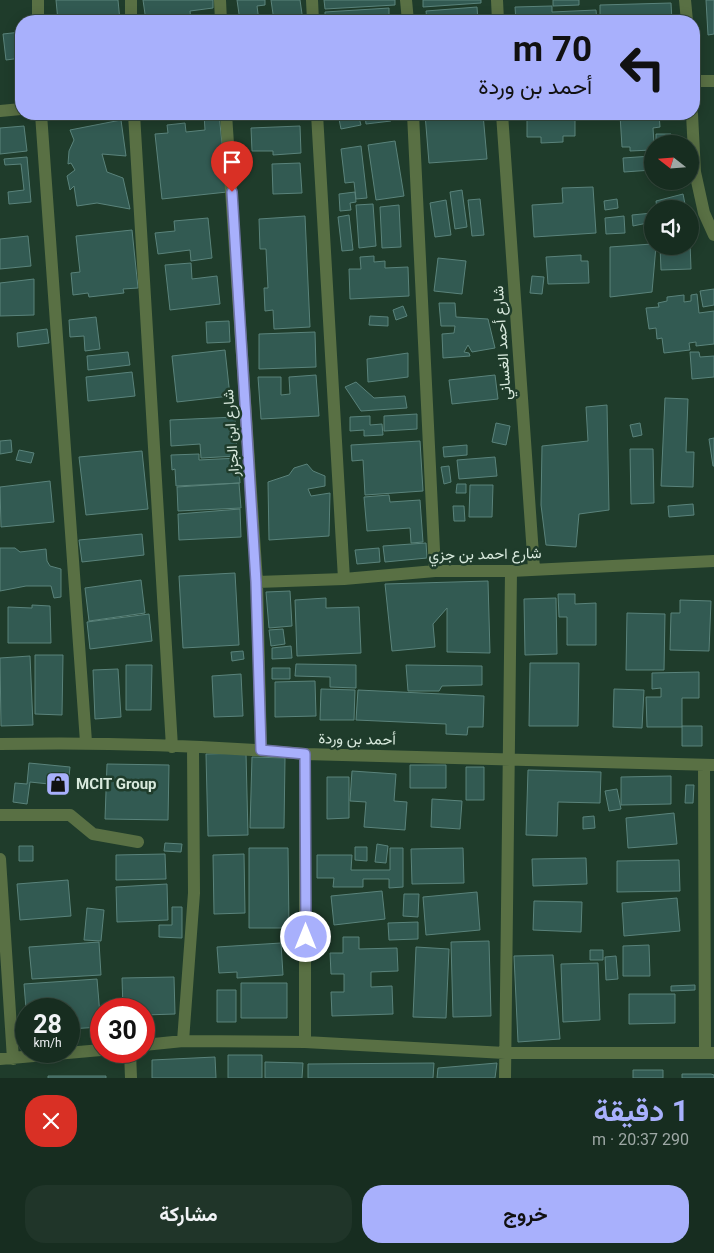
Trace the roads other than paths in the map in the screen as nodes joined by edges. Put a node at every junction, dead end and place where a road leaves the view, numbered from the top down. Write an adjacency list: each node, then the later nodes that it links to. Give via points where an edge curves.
1 (38, 0): 8 (street)
2 (131, 0): 9 (street)
3 (220, 0): 10 (street)
4 (312, 0): 11 (street)
5 (406, 0): 12 (street)
6 (497, 0): 13 (street)
7 (685, 0): 14 (street)
8 (38, 15)
9 (131, 15)
10 (221, 15)
11 (313, 15)
12 (407, 15)
13 (498, 15)
14 (686, 15)
15 (700, 81): 16 (street)
16 (714, 81)
17 (15, 110): 18 (street)
18 (0, 111)
19 (41, 120): 33 (street)
20 (134, 120): 35 (street)
21 (226, 120): 32 (street, شارع ابن الجزار)
22 (318, 120): 31 (street)
23 (413, 120): 29 (street)
24 (502, 120): 28 (street, شارع أحمد الغساني)
25 (692, 120): 26 (street, via 695,172 704,213)
26 (714, 235)
27 (714, 562): 28 (street, شارع احمد بن جزي)
28 (534, 569): 30 (street, شارع احمد بن جزي)
29 (435, 571): 30 (street, شارع احمد بن جزي); 31 (street, شارع احمد بن جزي)
30 (511, 571): 39 (street)
31 (344, 579): 32 (street, شارع احمد بن جزي)
32 (256, 582): 37 (street, شارع ابن الجزار)
33 (86, 742): 34 (street, أحمد بن وردة); 35 (street, أحمد بن وردة)
34 (0, 744)
35 (172, 747): 36 (street, أحمد بن وردة)
36 (193, 747): 37 (street, أحمد بن وردة); 44 (street, via 194,893)
37 (261, 750): 38 (street, أحمد بن وردة)
38 (305, 754): 39 (street, أحمد بن وردة); 45 (street)
39 (509, 759): 40 (street, أحمد بن وردة); 48 (street)
40 (709, 765): 49 (street)
41 (0, 815): 42 (street, via 70,815 93,834)
42 (138, 842)
43 (0, 859): 50 (street)
44 (183, 1041): 45 (street); 46 (street)
45 (305, 1042): 48 (street)
46 (155, 1044)
47 (90, 1051): 50 (street)
48 (505, 1053): 49 (street); 53 (street)
49 (710, 1053)
50 (6, 1059)
51 (130, 1063): 52 (street)
52 (131, 1078)
53 (505, 1078)

